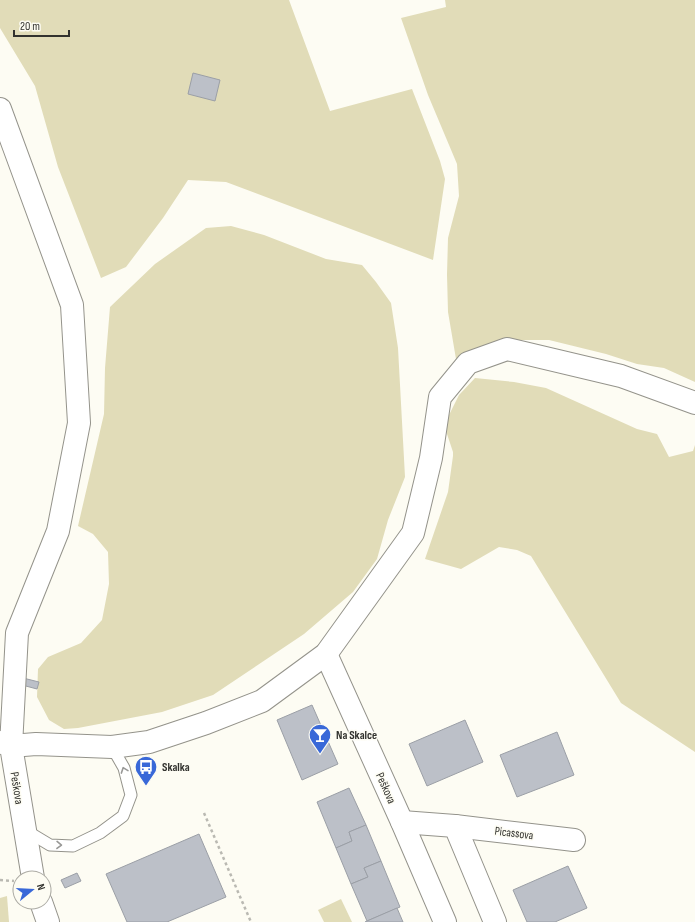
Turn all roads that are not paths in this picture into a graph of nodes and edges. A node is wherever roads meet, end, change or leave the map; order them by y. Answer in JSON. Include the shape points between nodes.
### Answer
{"nodes":[{"id":1,"x":0,"y":109,"type":"edge"},
{"id":2,"x":695,"y":403,"type":"edge"},
{"id":3,"x":326,"y":654,"type":"junction"},
{"id":4,"x":5,"y":744,"type":"edge"},
{"id":5,"x":112,"y":747,"type":"junction"},
{"id":6,"x":8,"y":776,"type":"edge"},
{"id":7,"x":402,"y":822,"type":"junction"},
{"id":8,"x":455,"y":826,"type":"junction"},
{"id":9,"x":24,"y":830,"type":"junction"},
{"id":10,"x":574,"y":840,"type":"dead end"},
{"id":11,"x":32,"y":870,"type":"edge"},
{"id":12,"x":44,"y":910,"type":"edge"},
{"id":13,"x":48,"y":922,"type":"edge"},
{"id":14,"x":445,"y":922,"type":"edge"},
{"id":15,"x":496,"y":922,"type":"edge"}],
"edges":[{"from":1,"to":4,"type":"street","name":"Peškova","via":[[72,305],[79,423],[58,532],[17,633]]},
{"from":2,"to":3,"type":"street","via":[[621,376],[507,349],[468,363],[440,397],[431,458],[413,533]]},
{"from":3,"to":5,"type":"street","via":[[262,701],[149,742]]},
{"from":3,"to":7,"type":"street","name":"Peškova"},
{"from":4,"to":5,"type":"street"},
{"from":4,"to":6,"type":"street","name":"Peškova"},
{"from":9,"to":5,"type":"lane","one_way":true,"via":[[50,845],[74,846],[100,833],[123,816],[131,795],[124,768]]},
{"from":6,"to":9,"type":"street","name":"Peškova"},
{"from":7,"to":8,"type":"street","name":"Picassova"},
{"from":7,"to":14,"type":"street","name":"Peškova"},
{"from":8,"to":10,"type":"street","name":"Picassova"},
{"from":8,"to":15,"type":"street"},
{"from":9,"to":11,"type":"street","name":"Peškova"},
{"from":12,"to":13,"type":"street"}]}
